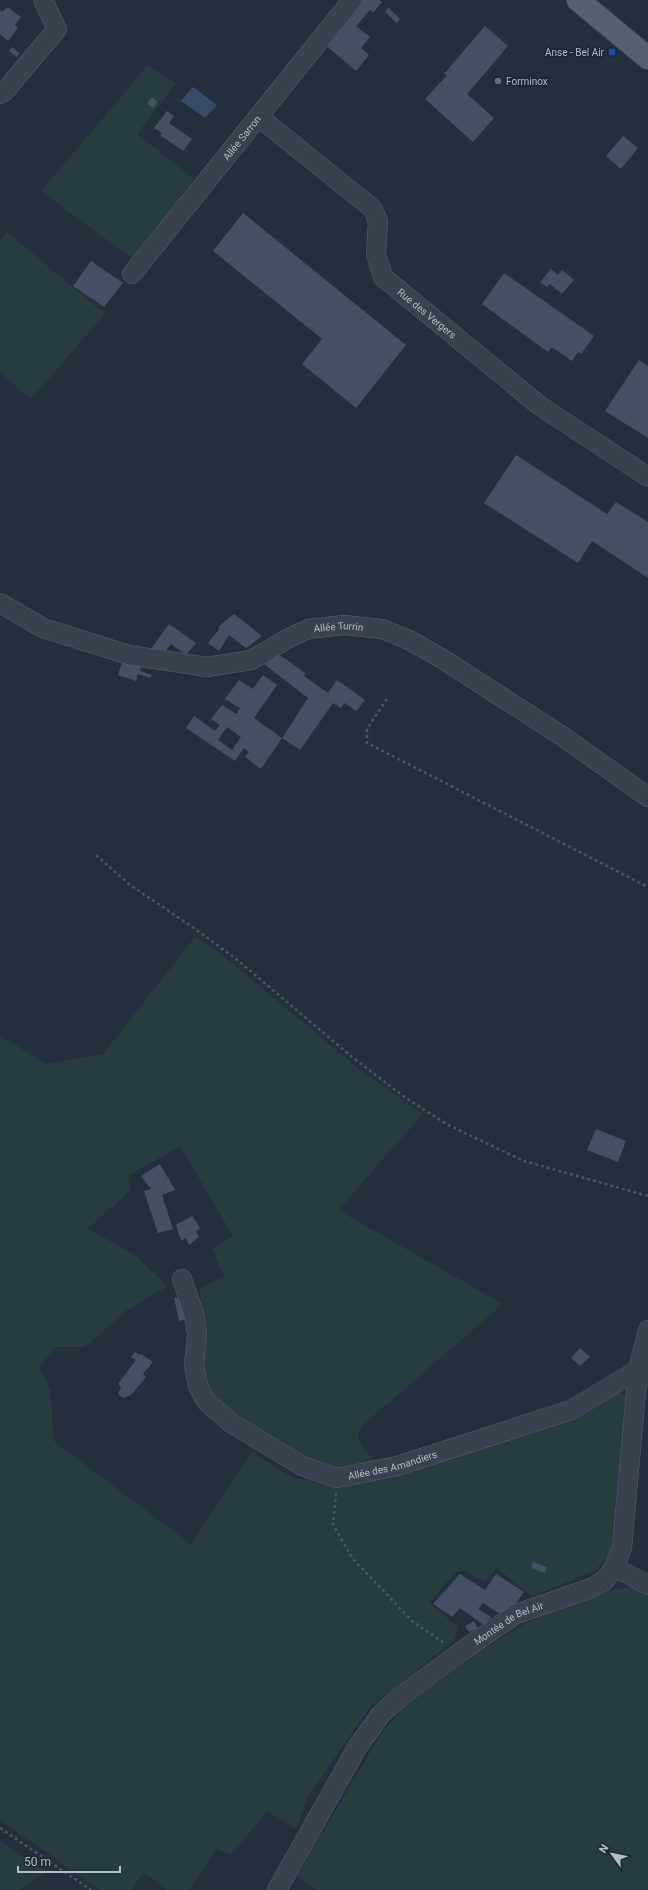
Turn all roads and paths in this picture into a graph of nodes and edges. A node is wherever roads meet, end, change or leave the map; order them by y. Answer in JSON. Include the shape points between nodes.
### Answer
{"nodes":[{"id":1,"x":42,"y":0,"type":"edge"},
{"id":2,"x":352,"y":0,"type":"edge"},
{"id":3,"x":578,"y":0,"type":"edge"},
{"id":4,"x":648,"y":58,"type":"edge"},
{"id":5,"x":0,"y":94,"type":"edge"},
{"id":6,"x":258,"y":116,"type":"junction"},
{"id":7,"x":132,"y":274,"type":"dead end"},
{"id":8,"x":648,"y":477,"type":"edge"},
{"id":9,"x":0,"y":603,"type":"edge"},
{"id":10,"x":387,"y":699,"type":"dead end"},
{"id":11,"x":648,"y":797,"type":"edge"},
{"id":12,"x":96,"y":855,"type":"dead end"},
{"id":13,"x":648,"y":887,"type":"edge"},
{"id":14,"x":648,"y":1196,"type":"edge"},
{"id":15,"x":182,"y":1279,"type":"dead end"},
{"id":16,"x":648,"y":1330,"type":"edge"},
{"id":17,"x":643,"y":1374,"type":"edge"},
{"id":18,"x":337,"y":1478,"type":"junction"},
{"id":19,"x":614,"y":1567,"type":"junction"},
{"id":20,"x":648,"y":1586,"type":"edge"},
{"id":21,"x":459,"y":1653,"type":"junction"},
{"id":22,"x":0,"y":1828,"type":"edge"},
{"id":23,"x":91,"y":1890,"type":"edge"},
{"id":24,"x":277,"y":1890,"type":"edge"}],
"edges":[{"from":1,"to":5,"type":"street","via":[[57,29]]},
{"from":2,"to":6,"type":"street","name":"Allée Sarron"},
{"from":3,"to":4,"type":"main road"},
{"from":6,"to":7,"type":"street","name":"Allée Sarron"},
{"from":6,"to":8,"type":"street","name":"Rue des Vergers","via":[[373,209],[378,221],[376,254],[382,277],[540,406]]},
{"from":9,"to":11,"type":"street","name":"Allée Turrin","via":[[43,628],[129,655],[207,667],[252,660],[308,629],[344,625],[382,629],[410,640],[441,658],[562,736]]},
{"from":10,"to":13,"type":"path","via":[[367,729],[367,743]]},
{"from":12,"to":14,"type":"path","via":[[130,885],[235,958],[376,1075],[448,1125],[524,1161]]},
{"from":15,"to":18,"type":"street","name":"Allée des Amandiers","via":[[194,1314],[197,1334],[194,1365],[198,1386],[206,1401],[231,1423],[302,1466]]},
{"from":16,"to":17,"type":"street","name":"Montée de Bel Air"},
{"from":17,"to":18,"type":"street","name":"Allée des Amandiers","via":[[571,1410],[397,1466]]},
{"from":17,"to":19,"type":"street","name":"Montée de Bel Air","via":[[622,1548]]},
{"from":18,"to":21,"type":"path","via":[[333,1526],[353,1559],[413,1622]]},
{"from":19,"to":20,"type":"street"},
{"from":19,"to":21,"type":"street","name":"Montée de Bel Air","via":[[605,1580],[591,1588],[516,1614]]},
{"from":21,"to":24,"type":"street","name":"Montée de Bel Air","via":[[401,1696],[382,1714],[358,1746]]},
{"from":22,"to":23,"type":"path"}]}
